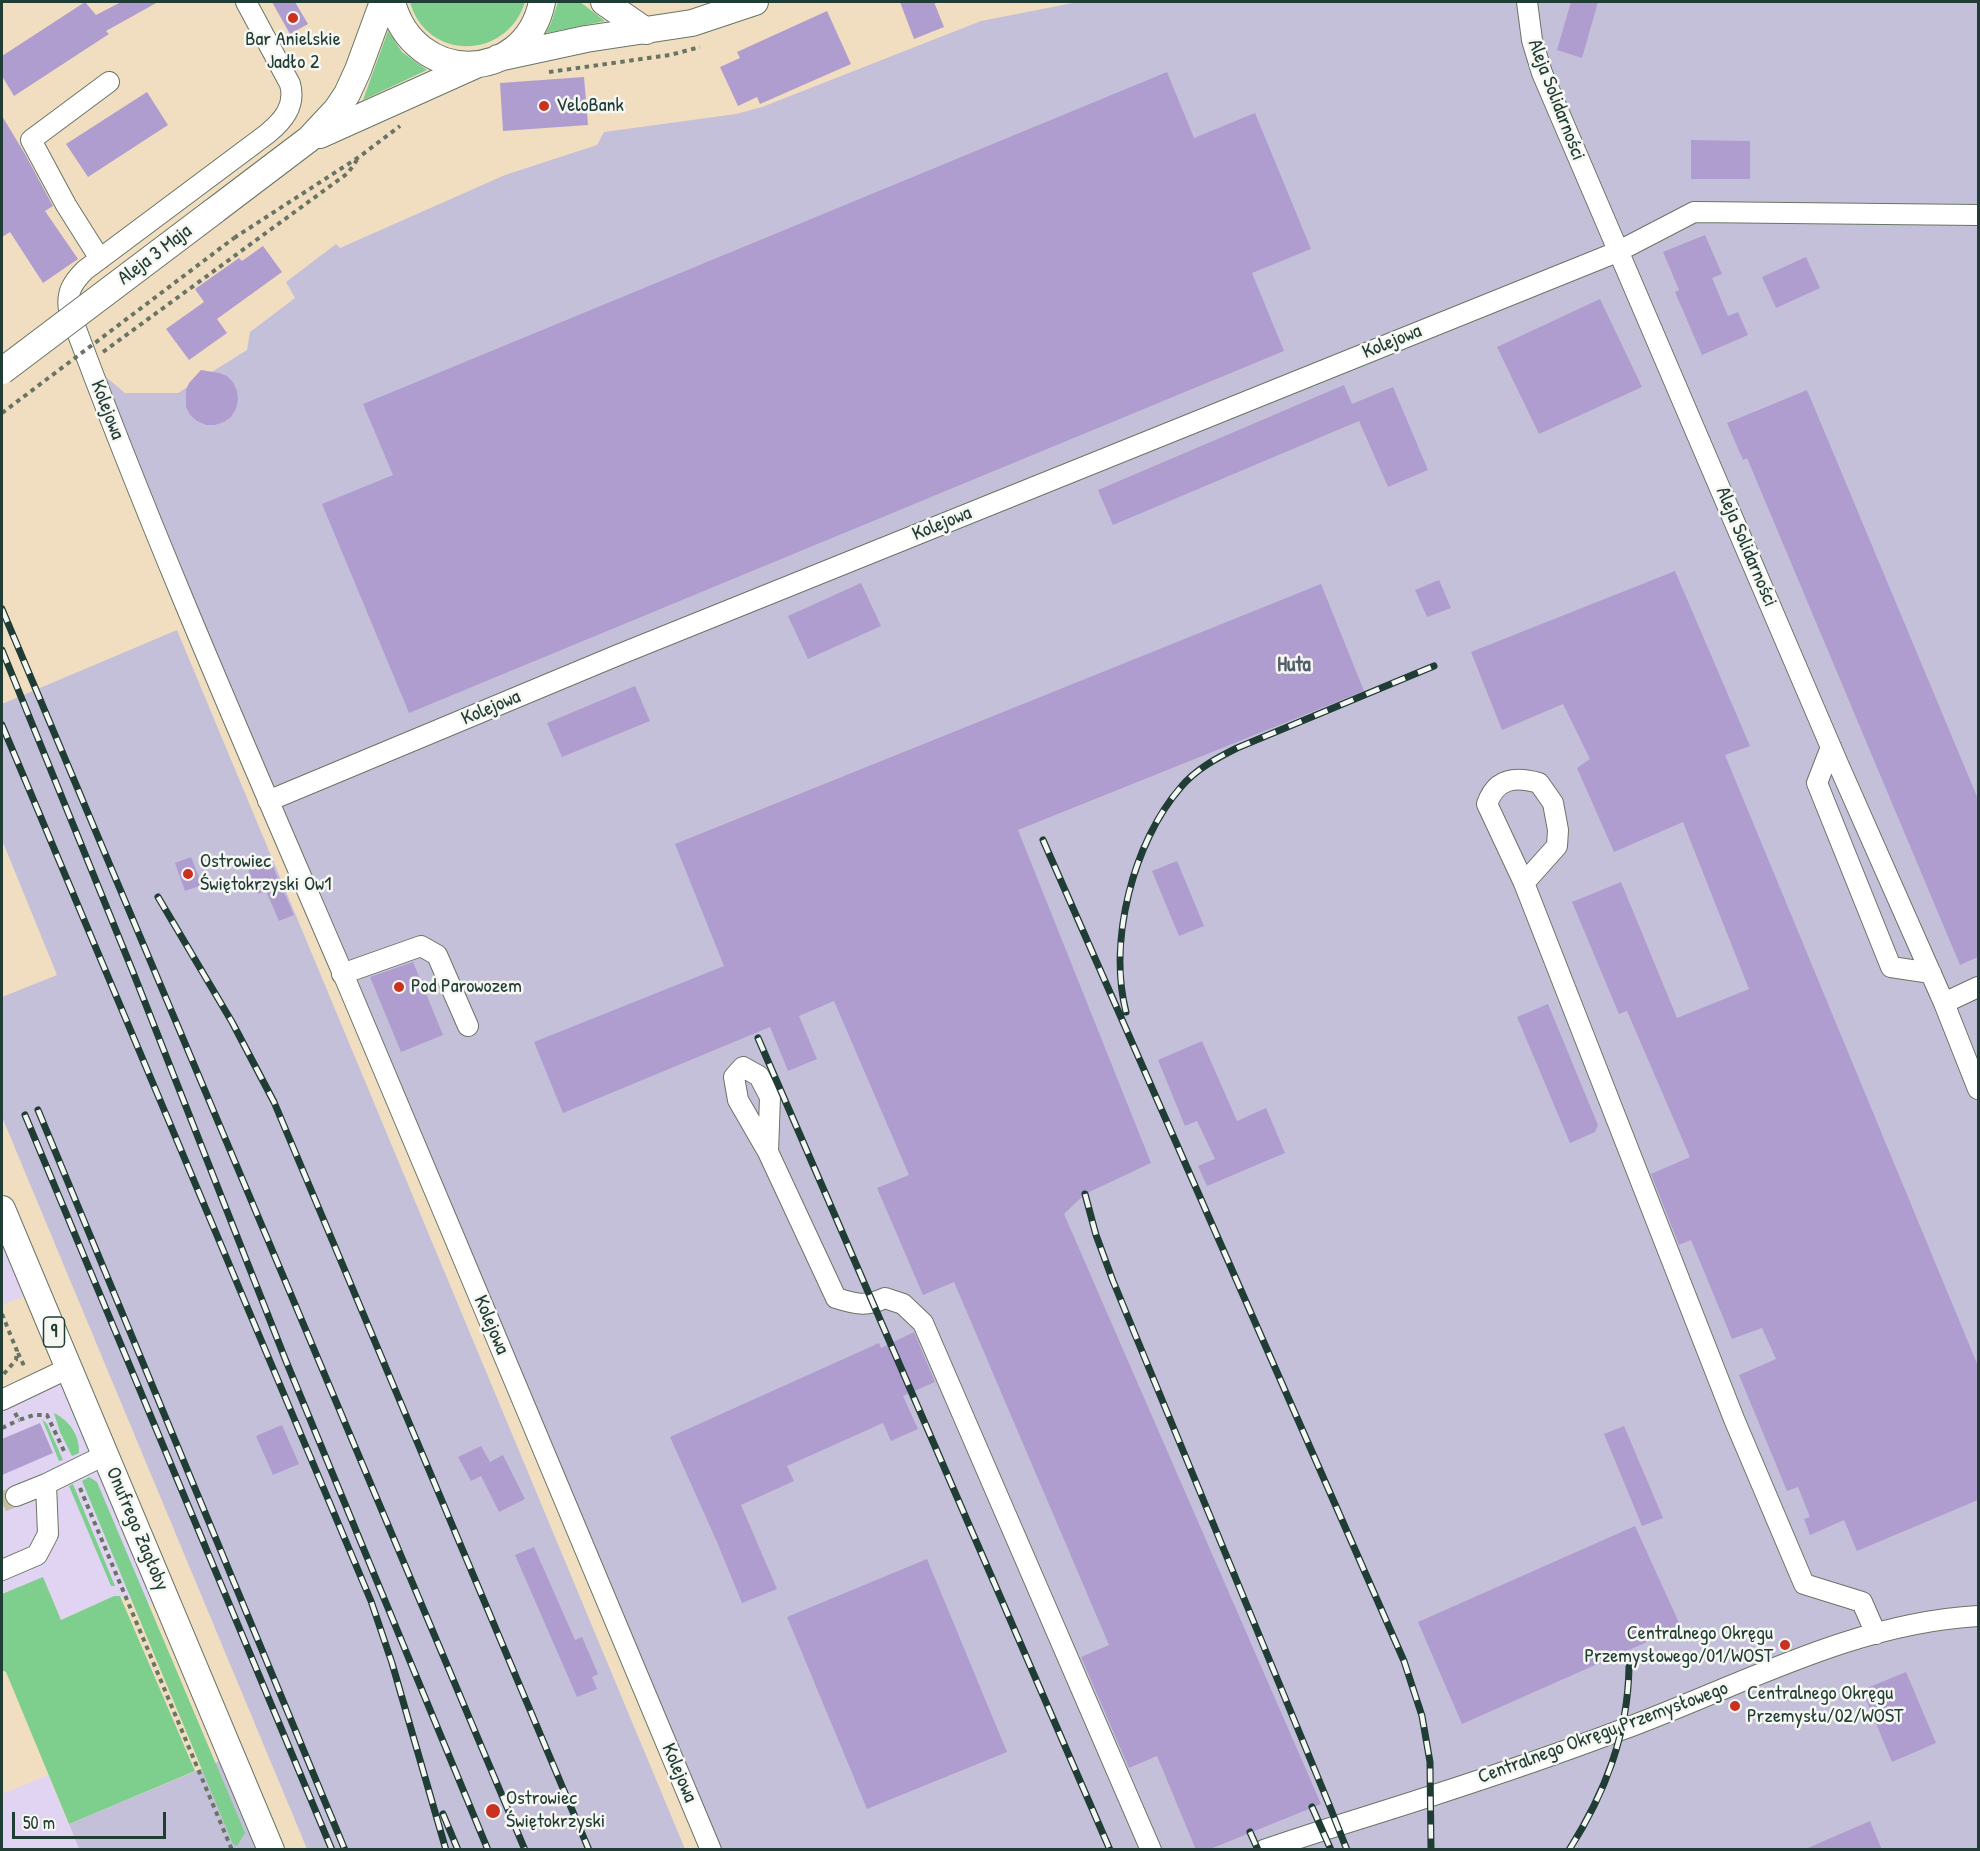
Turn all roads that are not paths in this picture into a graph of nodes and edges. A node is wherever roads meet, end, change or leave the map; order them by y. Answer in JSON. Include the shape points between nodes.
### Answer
{"nodes":[{"id":1,"x":246,"y":2,"type":"edge"},
{"id":2,"x":383,"y":2,"type":"edge"},
{"id":3,"x":392,"y":2,"type":"edge"},
{"id":4,"x":542,"y":2,"type":"edge"},
{"id":5,"x":604,"y":2,"type":"edge"},
{"id":6,"x":755,"y":2,"type":"edge"},
{"id":7,"x":1527,"y":2,"type":"edge"},
{"id":8,"x":646,"y":31,"type":"junction"},
{"id":9,"x":487,"y":62,"type":"junction"},
{"id":10,"x":109,"y":82,"type":"dead end"},
{"id":11,"x":309,"y":139,"type":"junction"},
{"id":12,"x":1978,"y":215,"type":"edge"},
{"id":13,"x":1617,"y":252,"type":"junction"},
{"id":14,"x":100,"y":259,"type":"junction"},
{"id":15,"x":2,"y":371,"type":"edge"},
{"id":16,"x":1832,"y":747,"type":"junction"},
{"id":17,"x":268,"y":801,"type":"junction"},
{"id":18,"x":1524,"y":883,"type":"junction"},
{"id":19,"x":1931,"y":973,"type":"junction"},
{"id":20,"x":342,"y":974,"type":"junction"},
{"id":21,"x":1978,"y":987,"type":"edge"},
{"id":22,"x":1944,"y":1003,"type":"junction"},
{"id":23,"x":468,"y":1026,"type":"dead end"},
{"id":24,"x":1978,"y":1089,"type":"edge"},
{"id":25,"x":768,"y":1152,"type":"dead end"},
{"id":26,"x":2,"y":1209,"type":"edge"},
{"id":27,"x":69,"y":1368,"type":"junction"},
{"id":28,"x":4,"y":1398,"type":"edge"},
{"id":29,"x":105,"y":1455,"type":"junction"},
{"id":30,"x":46,"y":1484,"type":"junction"},
{"id":31,"x":15,"y":1496,"type":"tunnel mouth"},
{"id":32,"x":2,"y":1570,"type":"edge"},
{"id":33,"x":1978,"y":1616,"type":"edge"},
{"id":34,"x":1876,"y":1634,"type":"junction"},
{"id":35,"x":264,"y":1847,"type":"edge"},
{"id":36,"x":711,"y":1850,"type":"edge"},
{"id":37,"x":1151,"y":1850,"type":"edge"},
{"id":38,"x":1264,"y":1850,"type":"edge"}],
"edges":[{"from":1,"to":14,"type":"street","name":"Kolejowa","via":[[290,84],[292,100],[283,119]]},
{"from":2,"to":11,"type":"main road","name":"Aleja 3 Maja","via":[[347,93],[327,122]]},
{"from":3,"to":9,"type":"main road","via":[[400,24],[413,42],[431,56],[453,63]]},
{"from":4,"to":9,"type":"main road","via":[[525,37]]},
{"from":5,"to":8,"type":"main road"},
{"from":6,"to":8,"type":"main road","via":[[692,23]]},
{"from":7,"to":13,"type":"street","name":"Aleja Solidarności","via":[[1542,73]]},
{"from":8,"to":9,"type":"main road","via":[[586,39]]},
{"from":9,"to":11,"type":"main road","name":"Aleja 3 Maja"},
{"from":10,"to":14,"type":"street","via":[[31,140]]},
{"from":11,"to":15,"type":"main road","name":"Aleja 3 Maja","bridge":true},
{"from":12,"to":13,"type":"street","name":"Kolejowa","via":[[1694,212]]},
{"from":13,"to":16,"type":"street","name":"Aleja Solidarności"},
{"from":13,"to":17,"type":"street","name":"Kolejowa","via":[[618,655]]},
{"from":14,"to":17,"type":"street","name":"Kolejowa","via":[[72,285],[69,310],[131,472]]},
{"from":16,"to":19,"type":"street","name":"Aleja Solidarności"},
{"from":16,"to":19,"type":"street","via":[[1818,783],[1891,967]]},
{"from":17,"to":20,"type":"street","name":"Kolejowa"},
{"from":18,"to":18,"type":"street","via":[[1487,804],[1497,787],[1517,778],[1539,783],[1553,803],[1558,830],[1557,846]]},
{"from":18,"to":34,"type":"street","via":[[1734,1419],[1804,1584],[1862,1602]]},
{"from":19,"to":22,"type":"street","name":"Aleja Solidarności"},
{"from":20,"to":23,"type":"street","via":[[421,946],[437,955]]},
{"from":20,"to":36,"type":"street","name":"Kolejowa"},
{"from":21,"to":22,"type":"street"},
{"from":22,"to":24,"type":"street","name":"Aleja Solidarności"},
{"from":25,"to":37,"type":"street","via":[[836,1298],[855,1304],[885,1298],[903,1304],[923,1323]]},
{"from":26,"to":27,"type":"main road","name":"Onufrego Zagłoby","number":"9"},
{"from":27,"to":28,"type":"street"},
{"from":27,"to":29,"type":"main road","name":"Onufrego Zagłoby","number":"9"},
{"from":29,"to":30,"type":"street"},
{"from":29,"to":35,"type":"main road","name":"Onufrego Zagłoby","number":"9"},
{"from":30,"to":31,"type":"street"},
{"from":30,"to":32,"type":"street","via":[[48,1534],[38,1555]]},
{"from":33,"to":34,"type":"street","name":"Centralnego Okręgu Przemysłowego"},
{"from":34,"to":38,"type":"street","name":"Centralnego Okręgu Przemysłowego","via":[[1841,1642],[1622,1730]]}]}
